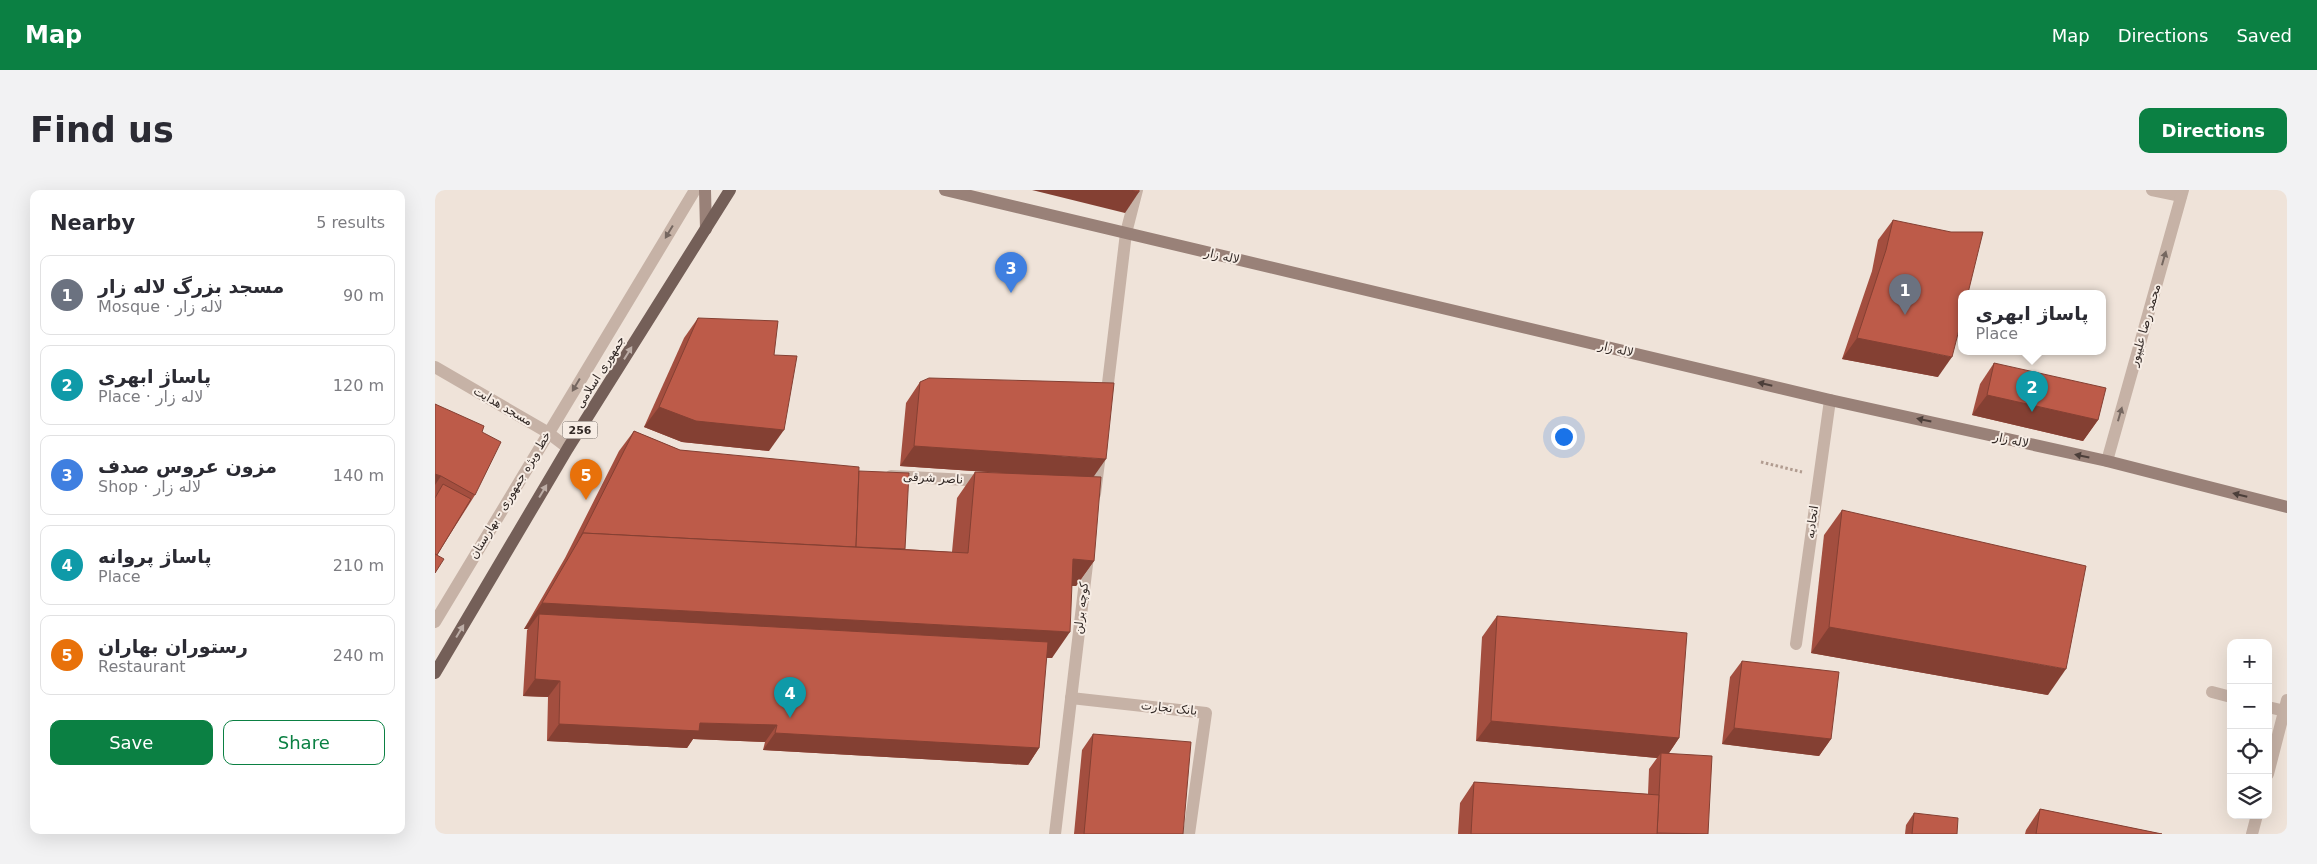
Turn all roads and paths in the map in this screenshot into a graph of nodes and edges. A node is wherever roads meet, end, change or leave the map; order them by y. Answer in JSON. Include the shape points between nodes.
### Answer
{"nodes":[{"id":1,"x":695,"y":190,"type":"edge"},
{"id":2,"x":705,"y":190,"type":"edge"},
{"id":3,"x":730,"y":190,"type":"edge"},
{"id":4,"x":945,"y":190,"type":"edge"},
{"id":5,"x":1137,"y":190,"type":"edge"},
{"id":6,"x":2152,"y":190,"type":"edge"},
{"id":7,"x":2182,"y":193,"type":"edge"},
{"id":8,"x":706,"y":229,"type":"junction"},
{"id":9,"x":1126,"y":233,"type":"junction"},
{"id":10,"x":435,"y":367,"type":"edge"},
{"id":11,"x":1830,"y":400,"type":"junction"},
{"id":12,"x":1105,"y":408,"type":"edge"},
{"id":13,"x":547,"y":432,"type":"junction"},
{"id":14,"x":1102,"y":438,"type":"edge"},
{"id":15,"x":568,"y":448,"type":"junction"},
{"id":16,"x":2107,"y":461,"type":"junction"},
{"id":17,"x":1761,"y":462,"type":"dead end"},
{"id":18,"x":881,"y":476,"type":"edge"},
{"id":19,"x":1818,"y":476,"type":"junction"},
{"id":20,"x":998,"y":481,"type":"edge"},
{"id":21,"x":1094,"y":505,"type":"edge"},
{"id":22,"x":2287,"y":508,"type":"edge"},
{"id":23,"x":1089,"y":544,"type":"edge"},
{"id":24,"x":435,"y":622,"type":"edge"},
{"id":25,"x":1796,"y":644,"type":"dead end"},
{"id":26,"x":435,"y":673,"type":"edge"},
{"id":27,"x":2212,"y":692,"type":"dead end"},
{"id":28,"x":2227,"y":696,"type":"edge"},
{"id":29,"x":1071,"y":698,"type":"junction"},
{"id":30,"x":2286,"y":706,"type":"edge"},
{"id":31,"x":2272,"y":707,"type":"edge"},
{"id":32,"x":2272,"y":759,"type":"edge"},
{"id":33,"x":2256,"y":819,"type":"edge"},
{"id":34,"x":1055,"y":834,"type":"edge"},
{"id":35,"x":1189,"y":834,"type":"edge"},
{"id":36,"x":2252,"y":834,"type":"edge"}],
"edges":[{"from":1,"to":13,"type":"street","name":"خط ویژه جمهوری - بهارستان","one_way":true},
{"from":2,"to":8,"type":"main road"},
{"from":3,"to":8,"type":"main road","name":"جمهوری اسلامی","number":"256"},
{"from":4,"to":9,"type":"main road","name":"لاله زار"},
{"from":5,"to":9,"type":"street"},
{"from":6,"to":7,"type":"street"},
{"from":16,"to":7,"type":"street","name":"محمد رضا علیپور","one_way":true},
{"from":15,"to":8,"type":"main road","name":"جمهوری اسلامی","number":"256","one_way":true},
{"from":11,"to":9,"type":"main road","name":"لاله زار","one_way":true},
{"from":9,"to":12,"type":"street"},
{"from":10,"to":13,"type":"street","name":"مسجد هدایت"},
{"from":16,"to":11,"type":"main road","name":"لاله زار","one_way":true},
{"from":11,"to":19,"type":"street","name":"اتحادیه"},
{"from":13,"to":15,"type":"street","name":"مسجد هدایت"},
{"from":13,"to":24,"type":"street","name":"خط ویژه جمهوری - بهارستان"},
{"from":14,"to":21,"type":"street","via":[[1091,486]]},
{"from":26,"to":15,"type":"main road","name":"جمهوری اسلامی","number":"256","one_way":true},
{"from":22,"to":16,"type":"main road","name":"لاله زار","one_way":true},
{"from":17,"to":19,"type":"path"},
{"from":18,"to":20,"type":"street","name":"ناصر شرقی"},
{"from":19,"to":25,"type":"street","name":"اتحادیه"},
{"from":23,"to":29,"type":"street","name":"کوچه برلن"},
{"from":27,"to":28,"type":"street"},
{"from":29,"to":34,"type":"street","name":"کوچه برلن"},
{"from":29,"to":35,"type":"street","name":"بانک تجارت","via":[[1206,712]]},
{"from":30,"to":31,"type":"street"},
{"from":30,"to":32,"type":"street"},
{"from":33,"to":36,"type":"street"}]}
